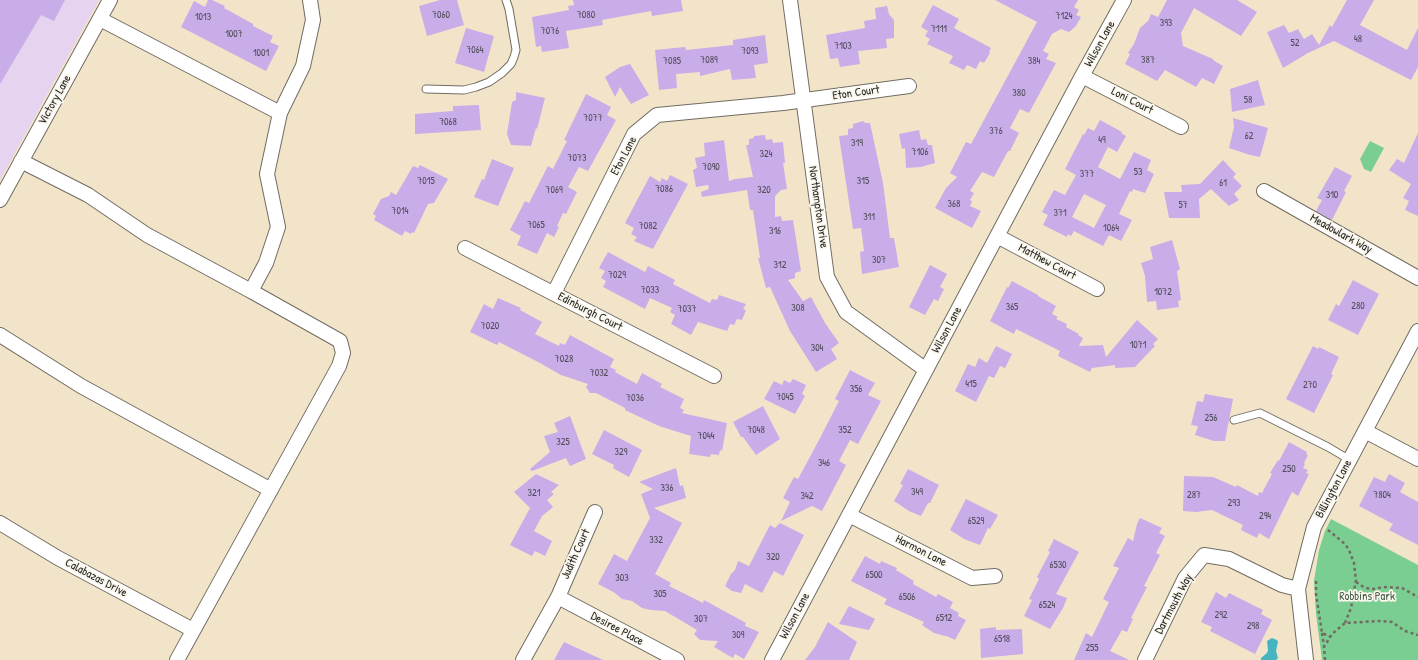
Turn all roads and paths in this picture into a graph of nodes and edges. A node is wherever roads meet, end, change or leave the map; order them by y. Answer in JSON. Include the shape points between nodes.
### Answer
{"nodes":[{"id":1,"x":110,"y":0,"type":"edge"},
{"id":2,"x":310,"y":0,"type":"edge"},
{"id":3,"x":506,"y":0,"type":"edge"},
{"id":4,"x":790,"y":0,"type":"edge"},
{"id":5,"x":1124,"y":0,"type":"edge"},
{"id":6,"x":100,"y":19,"type":"junction"},
{"id":7,"x":1082,"y":76,"type":"junction"},
{"id":8,"x":909,"y":86,"type":"dead end"},
{"id":9,"x":426,"y":89,"type":"dead end"},
{"id":10,"x":804,"y":100,"type":"junction"},
{"id":11,"x":280,"y":113,"type":"junction"},
{"id":12,"x":1181,"y":127,"type":"dead end"},
{"id":13,"x":21,"y":161,"type":"junction"},
{"id":14,"x":1264,"y":191,"type":"dead end"},
{"id":15,"x":0,"y":200,"type":"edge"},
{"id":16,"x":997,"y":236,"type":"junction"},
{"id":17,"x":465,"y":248,"type":"dead end"},
{"id":18,"x":1418,"y":278,"type":"edge"},
{"id":19,"x":1098,"y":289,"type":"dead end"},
{"id":20,"x":251,"y":291,"type":"junction"},
{"id":21,"x":554,"y":293,"type":"junction"},
{"id":22,"x":1418,"y":331,"type":"edge"},
{"id":23,"x":0,"y":335,"type":"edge"},
{"id":24,"x":926,"y":370,"type":"junction"},
{"id":25,"x":714,"y":376,"type":"dead end"},
{"id":26,"x":1234,"y":420,"type":"dead end"},
{"id":27,"x":1365,"y":432,"type":"junction"},
{"id":28,"x":1418,"y":459,"type":"edge"},
{"id":29,"x":1350,"y":460,"type":"junction"},
{"id":30,"x":272,"y":490,"type":"junction"},
{"id":31,"x":595,"y":512,"type":"dead end"},
{"id":32,"x":849,"y":515,"type":"junction"},
{"id":33,"x":0,"y":523,"type":"edge"},
{"id":34,"x":1325,"y":534,"type":"dead end"},
{"id":35,"x":1316,"y":575,"type":"dead end"},
{"id":36,"x":995,"y":576,"type":"dead end"},
{"id":37,"x":1356,"y":582,"type":"junction"},
{"id":38,"x":1298,"y":589,"type":"junction"},
{"id":39,"x":558,"y":597,"type":"junction"},
{"id":40,"x":1418,"y":597,"type":"edge"},
{"id":41,"x":1345,"y":623,"type":"junction"},
{"id":42,"x":193,"y":630,"type":"junction"},
{"id":43,"x":1322,"y":633,"type":"junction"},
{"id":44,"x":1418,"y":635,"type":"edge"},
{"id":45,"x":1330,"y":637,"type":"junction"},
{"id":46,"x":1324,"y":647,"type":"junction"},
{"id":47,"x":177,"y":660,"type":"edge"},
{"id":48,"x":524,"y":660,"type":"edge"},
{"id":49,"x":677,"y":660,"type":"edge"},
{"id":50,"x":772,"y":660,"type":"edge"},
{"id":51,"x":1145,"y":660,"type":"edge"},
{"id":52,"x":1306,"y":660,"type":"edge"},
{"id":53,"x":1325,"y":660,"type":"edge"}],
"edges":[{"from":1,"to":6,"type":"street","name":"Victory Lane"},
{"from":2,"to":11,"type":"street","via":[[313,20],[303,66]]},
{"from":3,"to":9,"type":"lane","via":[[516,50],[510,64],[502,73],[489,82],[464,90]]},
{"from":4,"to":10,"type":"street","name":"Northampton Drive"},
{"from":5,"to":7,"type":"street","name":"Wilson Lane"},
{"from":6,"to":11,"type":"street"},
{"from":6,"to":13,"type":"street","name":"Victory Lane"},
{"from":7,"to":12,"type":"street","name":"Loni Court"},
{"from":7,"to":16,"type":"street","name":"Wilson Lane"},
{"from":8,"to":10,"type":"street","name":"Eton Court"},
{"from":10,"to":21,"type":"street","name":"Eton Lane","via":[[657,115],[634,134]]},
{"from":10,"to":24,"type":"street","name":"Northampton Drive","via":[[828,277],[846,312]]},
{"from":11,"to":20,"type":"street","via":[[267,174],[278,227],[266,263]]},
{"from":13,"to":15,"type":"street","name":"Victory Lane"},
{"from":13,"to":20,"type":"street","via":[[88,195],[147,235]]},
{"from":14,"to":18,"type":"street","name":"Meadowlark Way"},
{"from":16,"to":19,"type":"street","name":"Matthew Court"},
{"from":16,"to":24,"type":"street","name":"Wilson Lane"},
{"from":17,"to":21,"type":"street","name":"Edinburgh Court"},
{"from":20,"to":30,"type":"street","via":[[340,342],[343,353],[340,366]]},
{"from":21,"to":25,"type":"street","name":"Edinburgh Court"},
{"from":22,"to":27,"type":"street","name":"Billington Lane"},
{"from":23,"to":30,"type":"street","via":[[81,386]]},
{"from":24,"to":32,"type":"street","name":"Wilson Lane"},
{"from":26,"to":29,"type":"lane","via":[[1260,413]]},
{"from":27,"to":28,"type":"street"},
{"from":27,"to":29,"type":"street","name":"Billington Lane"},
{"from":29,"to":38,"type":"street","name":"Billington Lane","via":[[1314,527]]},
{"from":30,"to":42,"type":"street"},
{"from":31,"to":39,"type":"street","name":"Judith Court"},
{"from":32,"to":36,"type":"street","name":"Harmon Lane","via":[[972,578]]},
{"from":32,"to":50,"type":"street","name":"Wilson Lane"},
{"from":33,"to":42,"type":"street","name":"Calabazas Drive","via":[[58,558]]},
{"from":34,"to":37,"type":"path","via":[[1328,530],[1349,550],[1354,563]]},
{"from":35,"to":43,"type":"path"},
{"from":37,"to":40,"type":"path","via":[[1370,589],[1402,588]]},
{"from":37,"to":41,"type":"path"},
{"from":38,"to":51,"type":"street","name":"Dartmouth Way","via":[[1282,585],[1229,559],[1204,555],[1185,578]]},
{"from":38,"to":52,"type":"street","name":"Billington Lane"},
{"from":39,"to":48,"type":"street","name":"Judith Court"},
{"from":39,"to":49,"type":"street","name":"Desiree Place"},
{"from":41,"to":44,"type":"path","via":[[1392,622],[1404,631]]},
{"from":41,"to":45,"type":"path"},
{"from":42,"to":47,"type":"street"},
{"from":43,"to":45,"type":"path"},
{"from":43,"to":46,"type":"path"},
{"from":45,"to":46,"type":"path"},
{"from":46,"to":53,"type":"path"}]}
